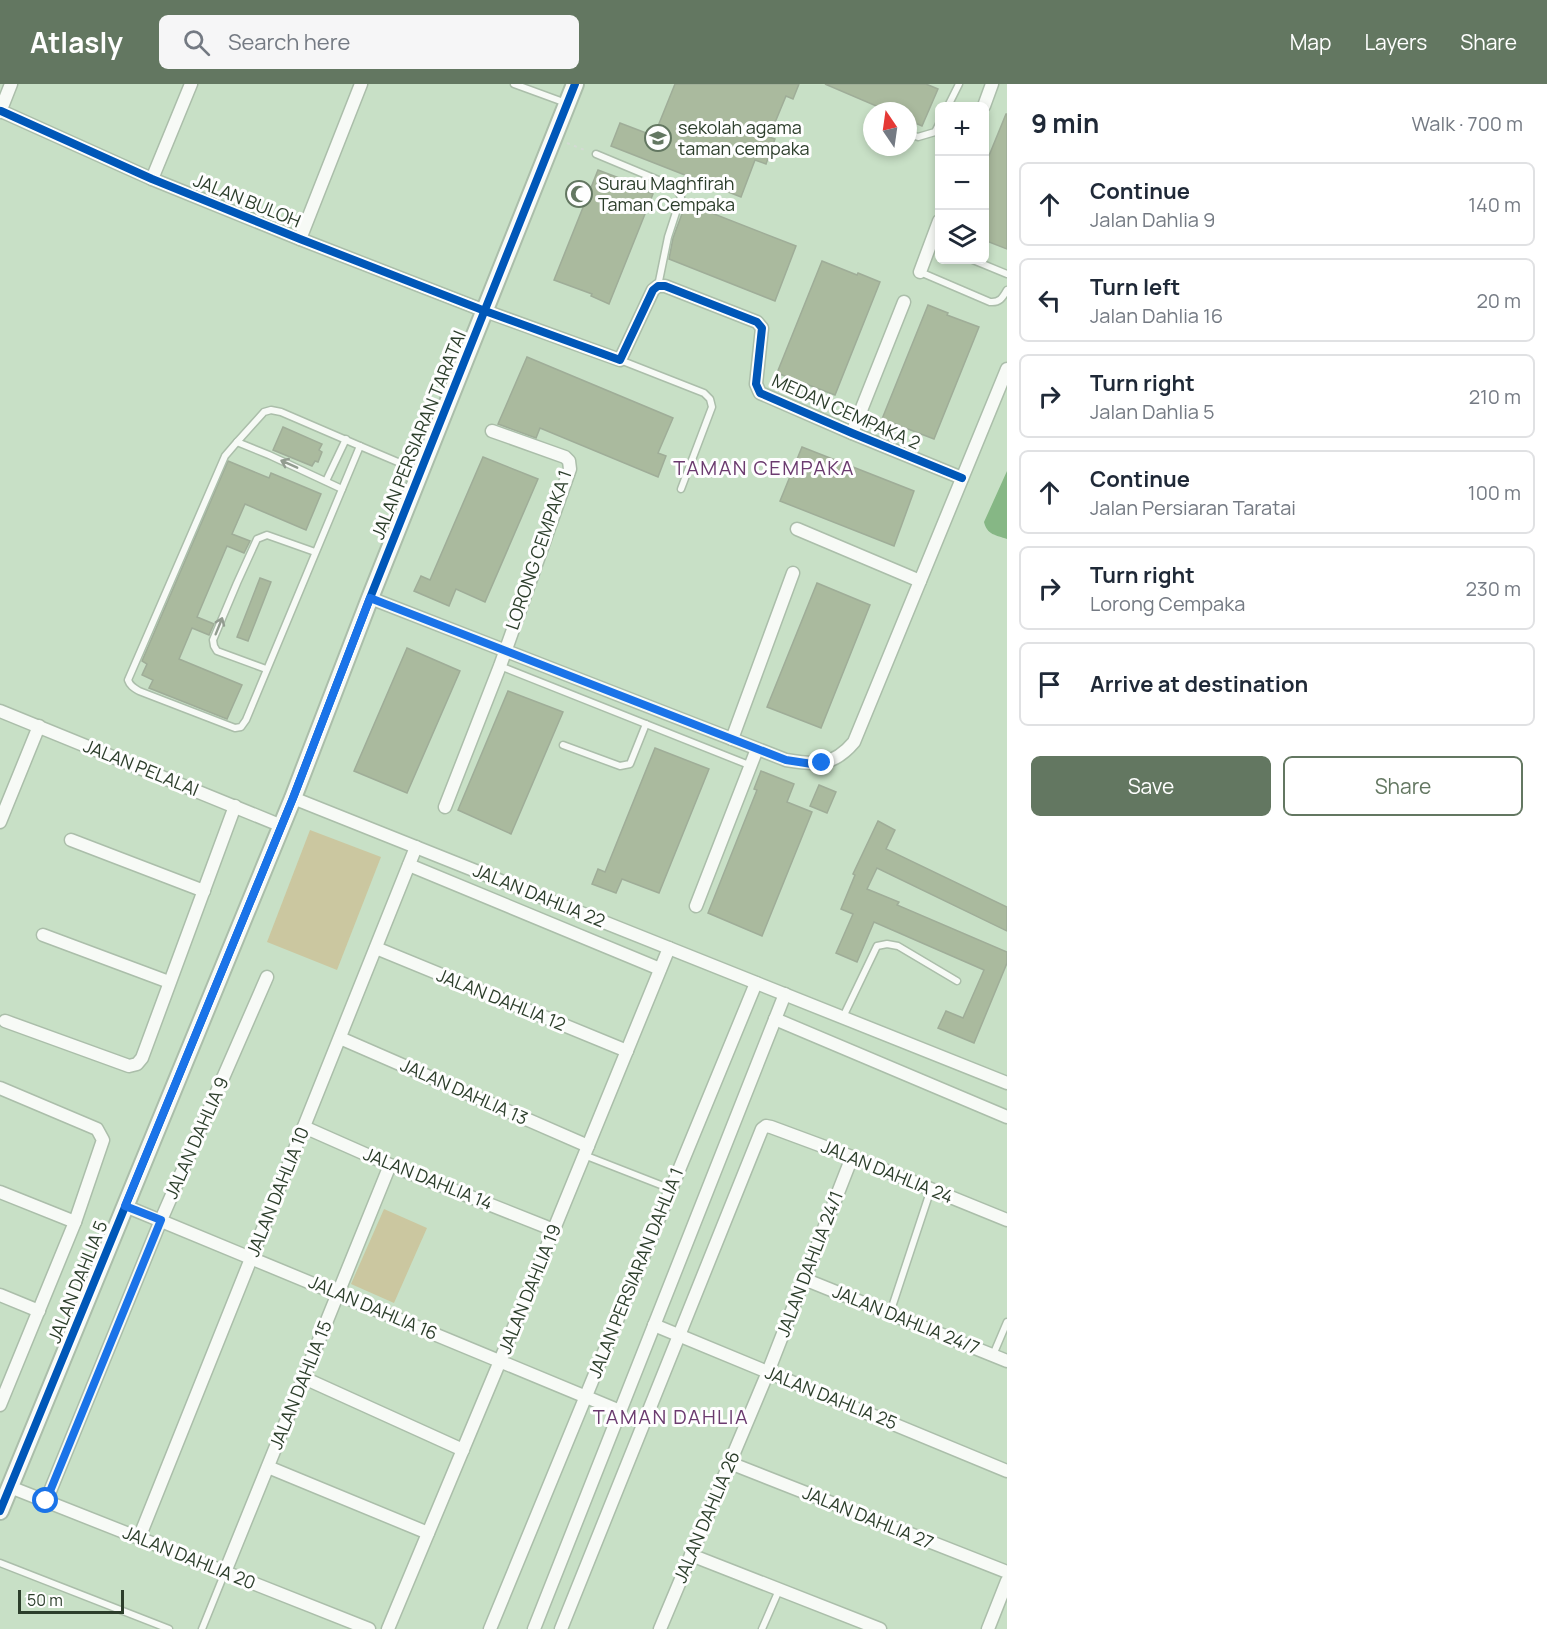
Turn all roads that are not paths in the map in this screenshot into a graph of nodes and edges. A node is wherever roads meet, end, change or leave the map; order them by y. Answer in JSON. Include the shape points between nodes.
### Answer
{"nodes":[{"id":1,"x":11,"y":84,"type":"edge"},
{"id":2,"x":191,"y":84,"type":"edge"},
{"id":3,"x":361,"y":84,"type":"edge"},
{"id":4,"x":514,"y":84,"type":"edge"},
{"id":5,"x":575,"y":84,"type":"edge"},
{"id":6,"x":959,"y":84,"type":"edge"},
{"id":7,"x":992,"y":84,"type":"edge"},
{"id":8,"x":951,"y":102,"type":"edge"},
{"id":9,"x":985,"y":102,"type":"edge"},
{"id":10,"x":566,"y":103,"type":"junction"},
{"id":11,"x":0,"y":112,"type":"edge"},
{"id":12,"x":935,"y":132,"type":"edge"},
{"id":13,"x":917,"y":137,"type":"edge"},
{"id":14,"x":596,"y":154,"type":"road end"},
{"id":15,"x":152,"y":178,"type":"junction"},
{"id":16,"x":300,"y":239,"type":"junction"},
{"id":17,"x":935,"y":246,"type":"edge"},
{"id":18,"x":983,"y":264,"type":"edge"},
{"id":19,"x":920,"y":272,"type":"joint"},
{"id":20,"x":1007,"y":274,"type":"edge"},
{"id":21,"x":658,"y":286,"type":"junction"},
{"id":22,"x":1007,"y":290,"type":"edge"},
{"id":23,"x":904,"y":302,"type":"dead end"},
{"id":24,"x":485,"y":311,"type":"junction"},
{"id":25,"x":620,"y":360,"type":"junction"},
{"id":26,"x":1007,"y":369,"type":"edge"},
{"id":27,"x":492,"y":431,"type":"dead end"},
{"id":28,"x":852,"y":434,"type":"junction"},
{"id":29,"x":346,"y":439,"type":"junction"},
{"id":30,"x":237,"y":442,"type":"junction"},
{"id":31,"x":360,"y":446,"type":"junction"},
{"id":32,"x":420,"y":471,"type":"junction"},
{"id":33,"x":962,"y":478,"type":"junction"},
{"id":34,"x":326,"y":481,"type":"junction"},
{"id":35,"x":342,"y":489,"type":"junction"},
{"id":36,"x":681,"y":489,"type":"dead end"},
{"id":37,"x":797,"y":529,"type":"dead end"},
{"id":38,"x":315,"y":552,"type":"junction"},
{"id":39,"x":793,"y":573,"type":"dead end"},
{"id":40,"x":920,"y":581,"type":"junction"},
{"id":41,"x":370,"y":598,"type":"junction"},
{"id":42,"x":504,"y":650,"type":"junction"},
{"id":43,"x":500,"y":666,"type":"junction"},
{"id":44,"x":266,"y":669,"type":"junction"},
{"id":45,"x":0,"y":711,"type":"edge"},
{"id":46,"x":646,"y":724,"type":"junction"},
{"id":47,"x":39,"y":726,"type":"junction"},
{"id":48,"x":732,"y":739,"type":"junction"},
{"id":49,"x":564,"y":745,"type":"dead end"},
{"id":50,"x":757,"y":749,"type":"junction"},
{"id":51,"x":749,"y":765,"type":"junction"},
{"id":52,"x":293,"y":798,"type":"junction"},
{"id":53,"x":235,"y":807,"type":"junction"},
{"id":54,"x":445,"y":807,"type":"dead end"},
{"id":55,"x":0,"y":822,"type":"edge"},
{"id":56,"x":282,"y":826,"type":"junction"},
{"id":57,"x":70,"y":840,"type":"dead end"},
{"id":58,"x":416,"y":847,"type":"junction"},
{"id":59,"x":409,"y":865,"type":"junction"},
{"id":60,"x":204,"y":891,"type":"junction"},
{"id":61,"x":696,"y":906,"type":"dead end"},
{"id":62,"x":43,"y":935,"type":"dead end"},
{"id":63,"x":376,"y":948,"type":"junction"},
{"id":64,"x":669,"y":948,"type":"junction"},
{"id":65,"x":660,"y":969,"type":"junction"},
{"id":66,"x":267,"y":977,"type":"dead end"},
{"id":67,"x":957,"y":981,"type":"dead end"},
{"id":68,"x":169,"y":982,"type":"junction"},
{"id":69,"x":756,"y":983,"type":"junction"},
{"id":70,"x":785,"y":994,"type":"junction"},
{"id":71,"x":843,"y":1017,"type":"junction"},
{"id":72,"x":775,"y":1019,"type":"junction"},
{"id":73,"x":5,"y":1021,"type":"dead end"},
{"id":74,"x":340,"y":1038,"type":"junction"},
{"id":75,"x":627,"y":1051,"type":"junction"},
{"id":76,"x":1007,"y":1083,"type":"edge"},
{"id":77,"x":0,"y":1088,"type":"edge"},
{"id":78,"x":1007,"y":1117,"type":"edge"},
{"id":79,"x":304,"y":1127,"type":"junction"},
{"id":80,"x":586,"y":1151,"type":"junction"},
{"id":81,"x":852,"y":1157,"type":"junction"},
{"id":82,"x":390,"y":1165,"type":"junction"},
{"id":83,"x":671,"y":1189,"type":"junction"},
{"id":84,"x":931,"y":1189,"type":"junction"},
{"id":85,"x":0,"y":1192,"type":"edge"},
{"id":86,"x":125,"y":1206,"type":"junction"},
{"id":87,"x":161,"y":1220,"type":"junction"},
{"id":88,"x":1007,"y":1220,"type":"edge"},
{"id":89,"x":75,"y":1222,"type":"junction"},
{"id":90,"x":554,"y":1230,"type":"junction"},
{"id":91,"x":251,"y":1258,"type":"junction"},
{"id":92,"x":804,"y":1278,"type":"junction"},
{"id":93,"x":338,"y":1294,"type":"junction"},
{"id":94,"x":0,"y":1295,"type":"edge"},
{"id":95,"x":39,"y":1311,"type":"junction"},
{"id":96,"x":890,"y":1313,"type":"junction"},
{"id":97,"x":1007,"y":1322,"type":"edge"},
{"id":98,"x":654,"y":1325,"type":"junction"},
{"id":99,"x":679,"y":1335,"type":"junction"},
{"id":100,"x":993,"y":1356,"type":"junction"},
{"id":101,"x":500,"y":1361,"type":"junction"},
{"id":102,"x":1007,"y":1361,"type":"edge"},
{"id":103,"x":768,"y":1372,"type":"junction"},
{"id":104,"x":304,"y":1378,"type":"junction"},
{"id":105,"x":585,"y":1396,"type":"junction"},
{"id":106,"x":0,"y":1405,"type":"edge"},
{"id":107,"x":620,"y":1411,"type":"junction"},
{"id":108,"x":463,"y":1450,"type":"junction"},
{"id":109,"x":730,"y":1463,"type":"junction"},
{"id":110,"x":268,"y":1467,"type":"junction"},
{"id":111,"x":1007,"y":1471,"type":"edge"},
{"id":112,"x":10,"y":1486,"type":"junction"},
{"id":113,"x":46,"y":1501,"type":"junction"},
{"id":114,"x":0,"y":1511,"type":"edge"},
{"id":115,"x":428,"y":1533,"type":"junction"},
{"id":116,"x":139,"y":1538,"type":"junction"},
{"id":117,"x":692,"y":1555,"type":"junction"},
{"id":118,"x":0,"y":1563,"type":"edge"},
{"id":119,"x":225,"y":1572,"type":"junction"},
{"id":120,"x":1007,"y":1572,"type":"edge"},
{"id":121,"x":1007,"y":1581,"type":"edge"},
{"id":122,"x":779,"y":1590,"type":"junction"},
{"id":123,"x":864,"y":1626,"type":"edge"},
{"id":124,"x":169,"y":1629,"type":"edge"},
{"id":125,"x":202,"y":1629,"type":"edge"},
{"id":126,"x":369,"y":1629,"type":"edge"},
{"id":127,"x":388,"y":1629,"type":"edge"},
{"id":128,"x":490,"y":1629,"type":"edge"},
{"id":129,"x":534,"y":1629,"type":"edge"},
{"id":130,"x":561,"y":1629,"type":"edge"},
{"id":131,"x":660,"y":1629,"type":"edge"},
{"id":132,"x":762,"y":1629,"type":"edge"},
{"id":133,"x":880,"y":1629,"type":"edge"},
{"id":134,"x":988,"y":1629,"type":"edge"}],
"edges":[{"from":1,"to":11,"type":"street"},
{"from":2,"to":15,"type":"street"},
{"from":3,"to":16,"type":"street","name":"JALAN BULOH"},
{"from":4,"to":10,"type":"lane"},
{"from":5,"to":10,"type":"street","name":"JALAN PERSIARAN TARATAI"},
{"from":6,"to":8,"type":"lane"},
{"from":7,"to":9,"type":"street"},
{"from":10,"to":24,"type":"street","name":"JALAN PERSIARAN TARATAI"},
{"from":11,"to":15,"type":"street","name":"JALAN BULOH"},
{"from":12,"to":13,"type":"lane"},
{"from":14,"to":21,"type":"lane","via":[[675,187],[681,197]]},
{"from":15,"to":16,"type":"street","name":"JALAN BULOH"},
{"from":16,"to":24,"type":"street","name":"JALAN BULOH"},
{"from":17,"to":19,"type":"street"},
{"from":18,"to":20,"type":"lane"},
{"from":19,"to":22,"type":"lane","via":[[990,302],[1000,300]]},
{"from":21,"to":25,"type":"street","via":[[649,296]]},
{"from":21,"to":28,"type":"street","name":"MEDAN CEMPAKA 2","via":[[757,322],[762,328],[756,384],[760,393]]},
{"from":23,"to":28,"type":"street"},
{"from":24,"to":25,"type":"street"},
{"from":24,"to":32,"type":"street","name":"JALAN PERSIARAN TARATAI"},
{"from":25,"to":36,"type":"lane","via":[[704,393],[710,399],[712,407]]},
{"from":26,"to":33,"type":"street"},
{"from":27,"to":42,"type":"street","name":"LORONG CEMPAKA 1","via":[[565,457],[570,469]]},
{"from":28,"to":33,"type":"street","name":"MEDAN CEMPAKA 2"},
{"from":29,"to":30,"type":"lane","via":[[271,410],[264,412]]},
{"from":29,"to":31,"type":"lane"},
{"from":29,"to":34,"type":"lane"},
{"from":34,"to":30,"type":"lane","one_way":true},
{"from":30,"to":44,"type":"lane","via":[[225,456],[128,680],[139,691],[235,728],[246,720]]},
{"from":31,"to":32,"type":"lane"},
{"from":31,"to":35,"type":"lane"},
{"from":32,"to":41,"type":"street","name":"JALAN PERSIARAN TARATAI"},
{"from":33,"to":40,"type":"street"},
{"from":34,"to":35,"type":"lane"},
{"from":35,"to":38,"type":"lane"},
{"from":37,"to":40,"type":"street"},
{"from":38,"to":44,"type":"lane"},
{"from":44,"to":38,"type":"lane","one_way":true,"via":[[217,651],[214,646],[237,582],[262,536]]},
{"from":39,"to":48,"type":"street"},
{"from":40,"to":50,"type":"street","via":[[854,742],[846,752],[812,764]]},
{"from":41,"to":42,"type":"street"},
{"from":41,"to":52,"type":"street","name":"JALAN PERSIARAN TARATAI"},
{"from":42,"to":43,"type":"street","name":"LORONG CEMPAKA 1"},
{"from":42,"to":48,"type":"street"},
{"from":43,"to":46,"type":"lane"},
{"from":43,"to":54,"type":"street","name":"LORONG CEMPAKA 1"},
{"from":45,"to":47,"type":"street","name":"JALAN PELALAI"},
{"from":46,"to":49,"type":"lane","via":[[630,764],[620,766]]},
{"from":46,"to":51,"type":"lane"},
{"from":47,"to":53,"type":"street","name":"JALAN PELALAI"},
{"from":47,"to":55,"type":"street"},
{"from":48,"to":50,"type":"street"},
{"from":50,"to":51,"type":"street"},
{"from":51,"to":61,"type":"street"},
{"from":52,"to":56,"type":"street","name":"JALAN DAHLIA 5"},
{"from":52,"to":58,"type":"street","name":"JALAN DAHLIA 22"},
{"from":53,"to":56,"type":"street","name":"JALAN PELALAI"},
{"from":53,"to":60,"type":"street"},
{"from":56,"to":86,"type":"street","name":"JALAN DAHLIA 5"},
{"from":57,"to":60,"type":"street"},
{"from":58,"to":59,"type":"street","name":"JALAN DAHLIA 10"},
{"from":58,"to":64,"type":"street","name":"JALAN DAHLIA 22"},
{"from":59,"to":63,"type":"street","name":"JALAN DAHLIA 10"},
{"from":59,"to":65,"type":"street"},
{"from":60,"to":68,"type":"street"},
{"from":62,"to":68,"type":"street"},
{"from":63,"to":74,"type":"street","name":"JALAN DAHLIA 10"},
{"from":63,"to":75,"type":"street","name":"JALAN DAHLIA 12"},
{"from":64,"to":65,"type":"street","name":"JALAN DAHLIA 19"},
{"from":64,"to":69,"type":"street","name":"JALAN DAHLIA 22"},
{"from":65,"to":75,"type":"street","name":"JALAN DAHLIA 19"},
{"from":66,"to":87,"type":"street","name":"JALAN DAHLIA 9"},
{"from":67,"to":71,"type":"lane","via":[[898,946],[878,946]]},
{"from":68,"to":73,"type":"street","via":[[142,1058],[129,1066]]},
{"from":69,"to":70,"type":"street","name":"JALAN DAHLIA 22"},
{"from":69,"to":83,"type":"street","name":"JALAN PERSIARAN DAHLIA 1"},
{"from":70,"to":71,"type":"street","name":"JALAN DAHLIA 22"},
{"from":70,"to":72,"type":"street","name":"JALAN PERSIARAN DAHLIA 1"},
{"from":71,"to":76,"type":"street","name":"JALAN DAHLIA 22"},
{"from":72,"to":78,"type":"street"},
{"from":72,"to":98,"type":"street","name":"JALAN PERSIARAN DAHLIA 1"},
{"from":74,"to":79,"type":"street","name":"JALAN DAHLIA 10"},
{"from":74,"to":80,"type":"street","name":"JALAN DAHLIA 13"},
{"from":75,"to":80,"type":"street","name":"JALAN DAHLIA 19"},
{"from":77,"to":89,"type":"street","name":"JALAN DAHLIA 5","via":[[97,1129],[103,1140]]},
{"from":79,"to":82,"type":"street","name":"JALAN DAHLIA 14"},
{"from":79,"to":91,"type":"street","name":"JALAN DAHLIA 10"},
{"from":80,"to":83,"type":"lane"},
{"from":80,"to":90,"type":"street","name":"JALAN DAHLIA 19"},
{"from":81,"to":84,"type":"street","name":"JALAN DAHLIA 24"},
{"from":81,"to":92,"type":"street","name":"JALAN DAHLIA 24/1"},
{"from":81,"to":99,"type":"street","name":"JALAN DAHLIA 24","via":[[771,1127],[762,1129]]},
{"from":82,"to":90,"type":"street","name":"JALAN DAHLIA 14"},
{"from":82,"to":93,"type":"street","name":"JALAN DAHLIA 15"},
{"from":83,"to":105,"type":"street","name":"JALAN PERSIARAN DAHLIA 1"},
{"from":84,"to":88,"type":"street","name":"JALAN DAHLIA 24"},
{"from":84,"to":96,"type":"lane"},
{"from":85,"to":89,"type":"street"},
{"from":86,"to":87,"type":"street","name":"JALAN DAHLIA 16"},
{"from":86,"to":112,"type":"street","name":"JALAN DAHLIA 5"},
{"from":87,"to":91,"type":"street","name":"JALAN DAHLIA 16"},
{"from":87,"to":113,"type":"street","name":"JALAN DAHLIA 9"},
{"from":89,"to":95,"type":"street","name":"JALAN DAHLIA 5"},
{"from":90,"to":101,"type":"street","name":"JALAN DAHLIA 19"},
{"from":91,"to":93,"type":"street","name":"JALAN DAHLIA 16"},
{"from":91,"to":116,"type":"street","name":"JALAN DAHLIA 10"},
{"from":92,"to":96,"type":"street","name":"JALAN DAHLIA 24/7"},
{"from":92,"to":103,"type":"street","name":"JALAN DAHLIA 24/1"},
{"from":93,"to":101,"type":"street","name":"JALAN DAHLIA 16"},
{"from":93,"to":104,"type":"street","name":"JALAN DAHLIA 15"},
{"from":94,"to":95,"type":"street"},
{"from":95,"to":106,"type":"street","name":"JALAN DAHLIA 5"},
{"from":96,"to":100,"type":"street","name":"JALAN DAHLIA 24/7"},
{"from":97,"to":100,"type":"lane"},
{"from":98,"to":99,"type":"street","name":"JALAN DAHLIA 25"},
{"from":98,"to":107,"type":"street","name":"JALAN PERSIARAN DAHLIA 1"},
{"from":99,"to":103,"type":"street","name":"JALAN DAHLIA 25"},
{"from":99,"to":130,"type":"street"},
{"from":100,"to":102,"type":"street","name":"JALAN DAHLIA 24/7"},
{"from":101,"to":105,"type":"street","name":"JALAN DAHLIA 16"},
{"from":101,"to":108,"type":"street","name":"JALAN DAHLIA 19"},
{"from":103,"to":109,"type":"street","name":"JALAN DAHLIA 26"},
{"from":103,"to":111,"type":"street","name":"JALAN DAHLIA 25"},
{"from":104,"to":108,"type":"street"},
{"from":104,"to":110,"type":"street","name":"JALAN DAHLIA 15"},
{"from":105,"to":107,"type":"street","name":"JALAN DAHLIA 16"},
{"from":105,"to":128,"type":"street","name":"JALAN PERSIARAN DAHLIA 1"},
{"from":107,"to":129,"type":"street","name":"JALAN PERSIARAN DAHLIA 1"},
{"from":108,"to":115,"type":"street","name":"JALAN DAHLIA 19"},
{"from":109,"to":117,"type":"street","name":"JALAN DAHLIA 26"},
{"from":109,"to":120,"type":"street","name":"JALAN DAHLIA 27"},
{"from":110,"to":115,"type":"street"},
{"from":110,"to":119,"type":"street","name":"JALAN DAHLIA 15"},
{"from":112,"to":113,"type":"street","name":"JALAN DAHLIA 20"},
{"from":112,"to":114,"type":"street","name":"JALAN DAHLIA 5"},
{"from":113,"to":116,"type":"street","name":"JALAN DAHLIA 20"},
{"from":115,"to":127,"type":"street","name":"JALAN DAHLIA 19"},
{"from":116,"to":119,"type":"street","name":"JALAN DAHLIA 20"},
{"from":117,"to":122,"type":"street"},
{"from":117,"to":131,"type":"street","name":"JALAN DAHLIA 26"},
{"from":118,"to":124,"type":"lane"},
{"from":119,"to":125,"type":"lane"},
{"from":119,"to":126,"type":"street","name":"JALAN DAHLIA 20"},
{"from":121,"to":134,"type":"street"},
{"from":122,"to":123,"type":"street"},
{"from":122,"to":132,"type":"lane"},
{"from":123,"to":133,"type":"street"}]}
